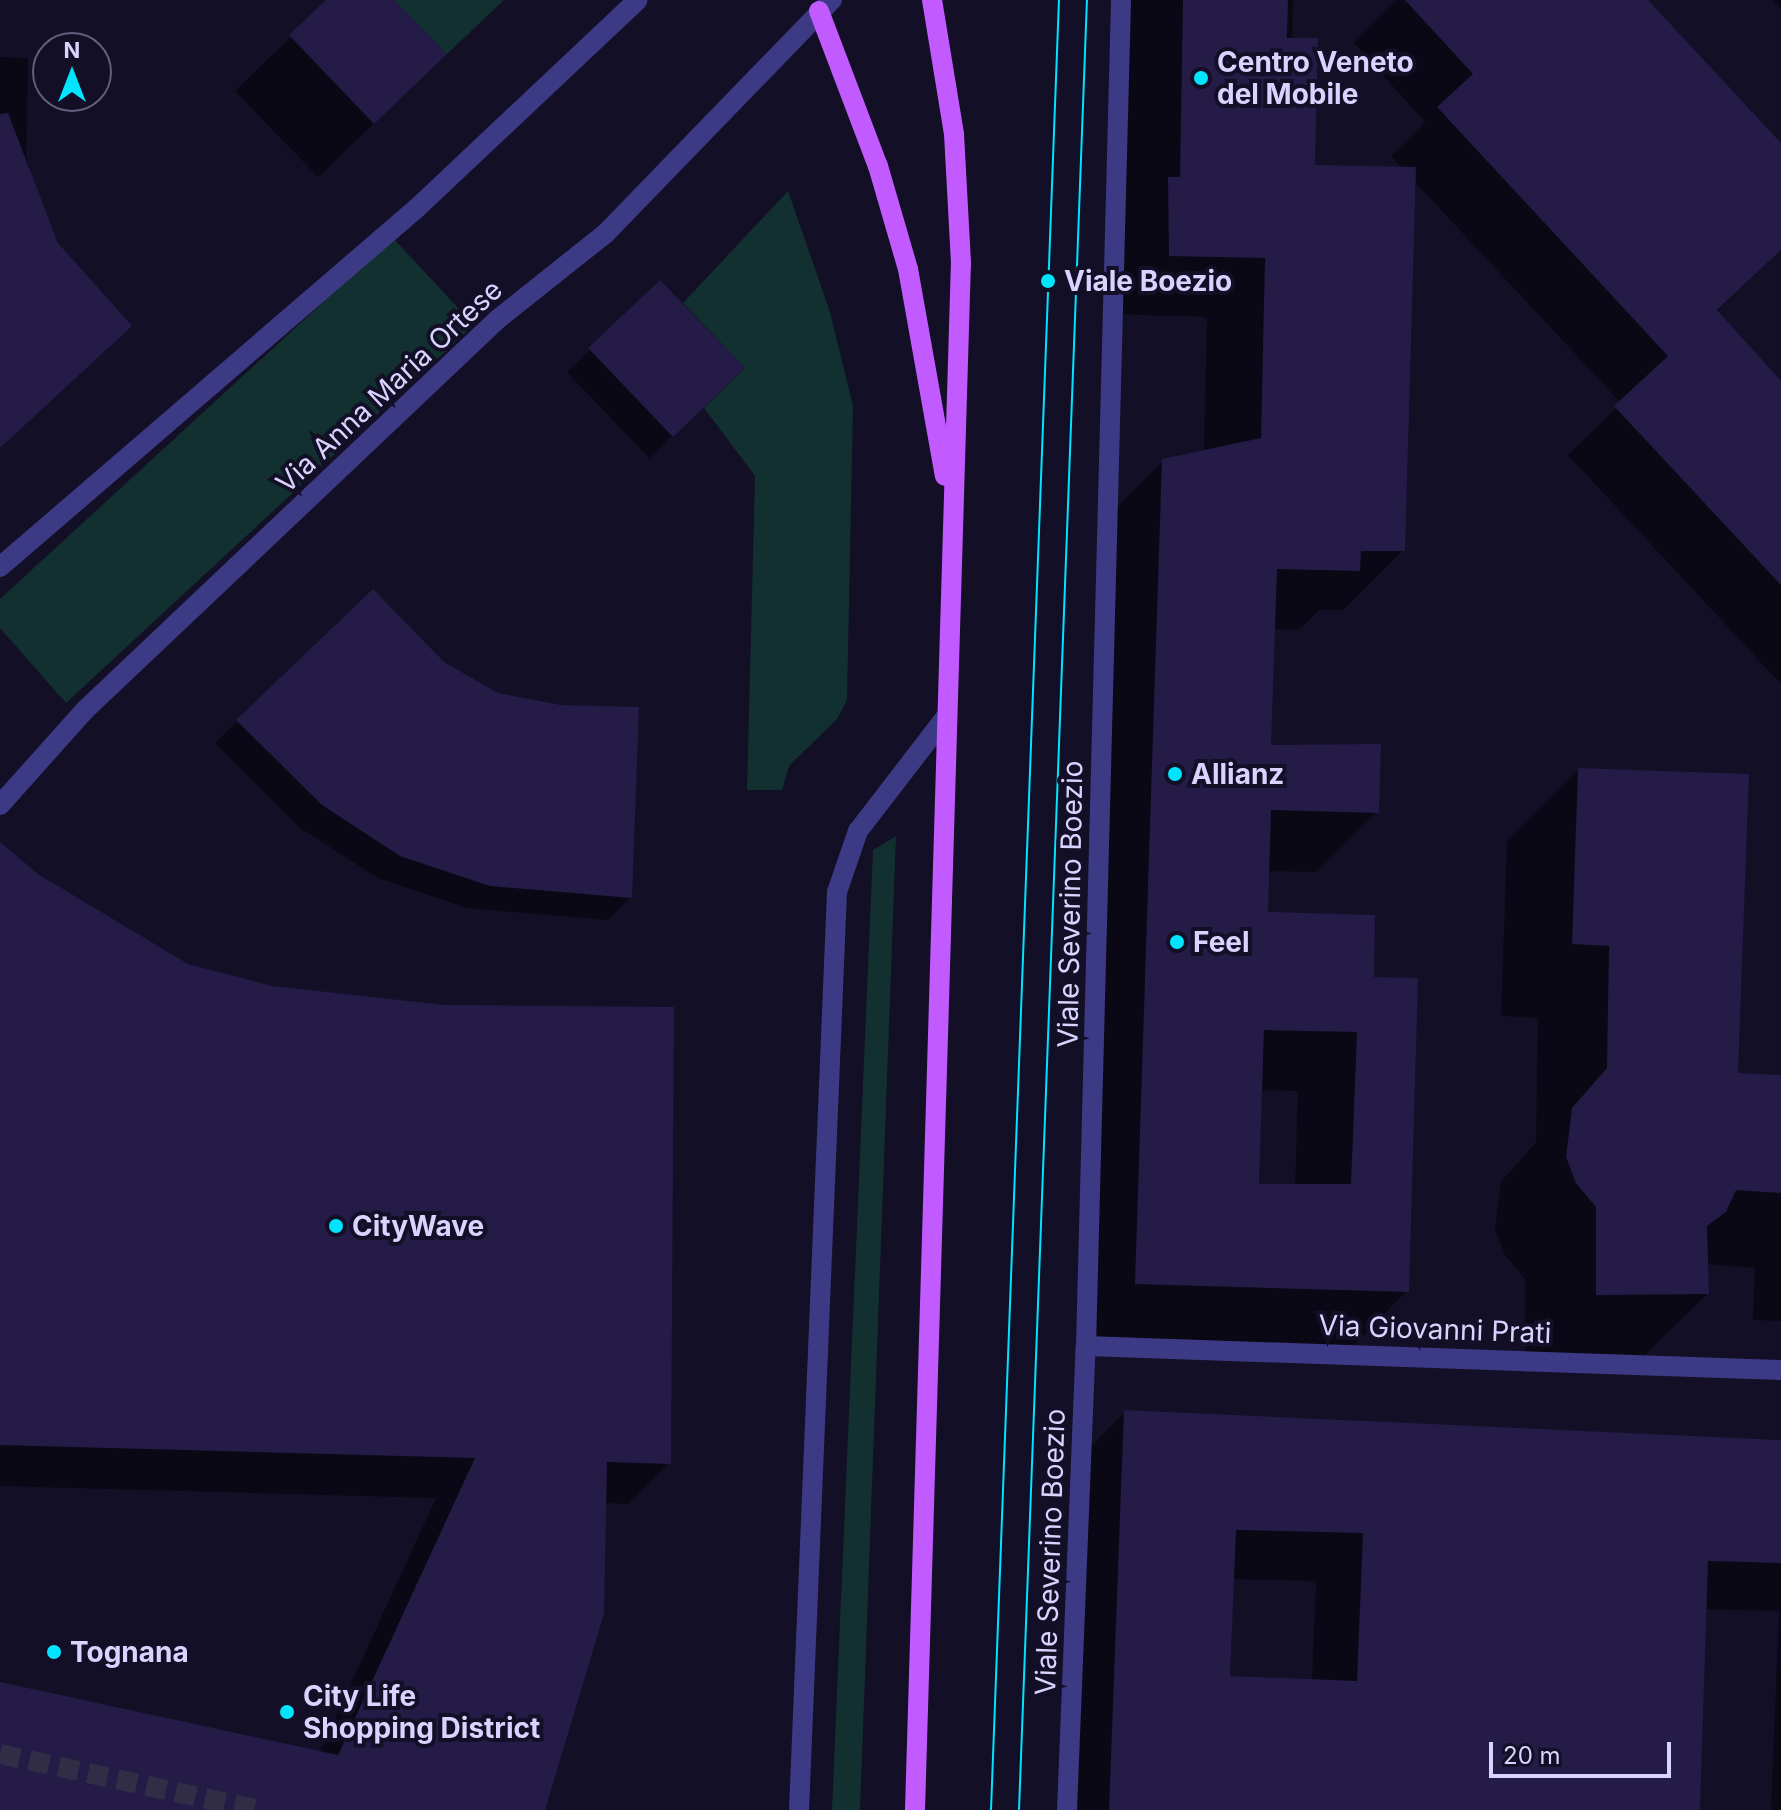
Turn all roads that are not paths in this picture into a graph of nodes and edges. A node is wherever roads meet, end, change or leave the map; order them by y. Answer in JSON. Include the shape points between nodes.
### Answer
{"nodes":[{"id":1,"x":638,"y":0,"type":"edge"},
{"id":2,"x":932,"y":0,"type":"edge"},
{"id":3,"x":1121,"y":0,"type":"edge"},
{"id":4,"x":821,"y":4,"type":"edge"},
{"id":5,"x":952,"y":515,"type":"junction"},
{"id":6,"x":0,"y":567,"type":"edge"},
{"id":7,"x":945,"y":718,"type":"junction"},
{"id":8,"x":0,"y":805,"type":"edge"},
{"id":9,"x":1086,"y":1346,"type":"junction"},
{"id":10,"x":1781,"y":1370,"type":"edge"},
{"id":11,"x":799,"y":1810,"type":"edge"},
{"id":12,"x":915,"y":1810,"type":"edge"},
{"id":13,"x":1067,"y":1810,"type":"edge"}],
"edges":[{"from":1,"to":6,"type":"street","via":[[513,121]]},
{"from":2,"to":5,"type":"main road","via":[[954,134],[961,263]]},
{"from":3,"to":9,"type":"street","name":"Viale Severino Boezio"},
{"from":4,"to":5,"type":"main road","via":[[908,269]]},
{"from":4,"to":8,"type":"street","name":"Via Anna Maria Ortese","via":[[606,233],[464,352],[85,710]]},
{"from":5,"to":7,"type":"main road"},
{"from":7,"to":11,"type":"street","via":[[858,831],[837,892]]},
{"from":7,"to":12,"type":"main road"},
{"from":9,"to":10,"type":"street","name":"Via Giovanni Prati"},
{"from":9,"to":13,"type":"street","name":"Viale Severino Boezio"}]}
